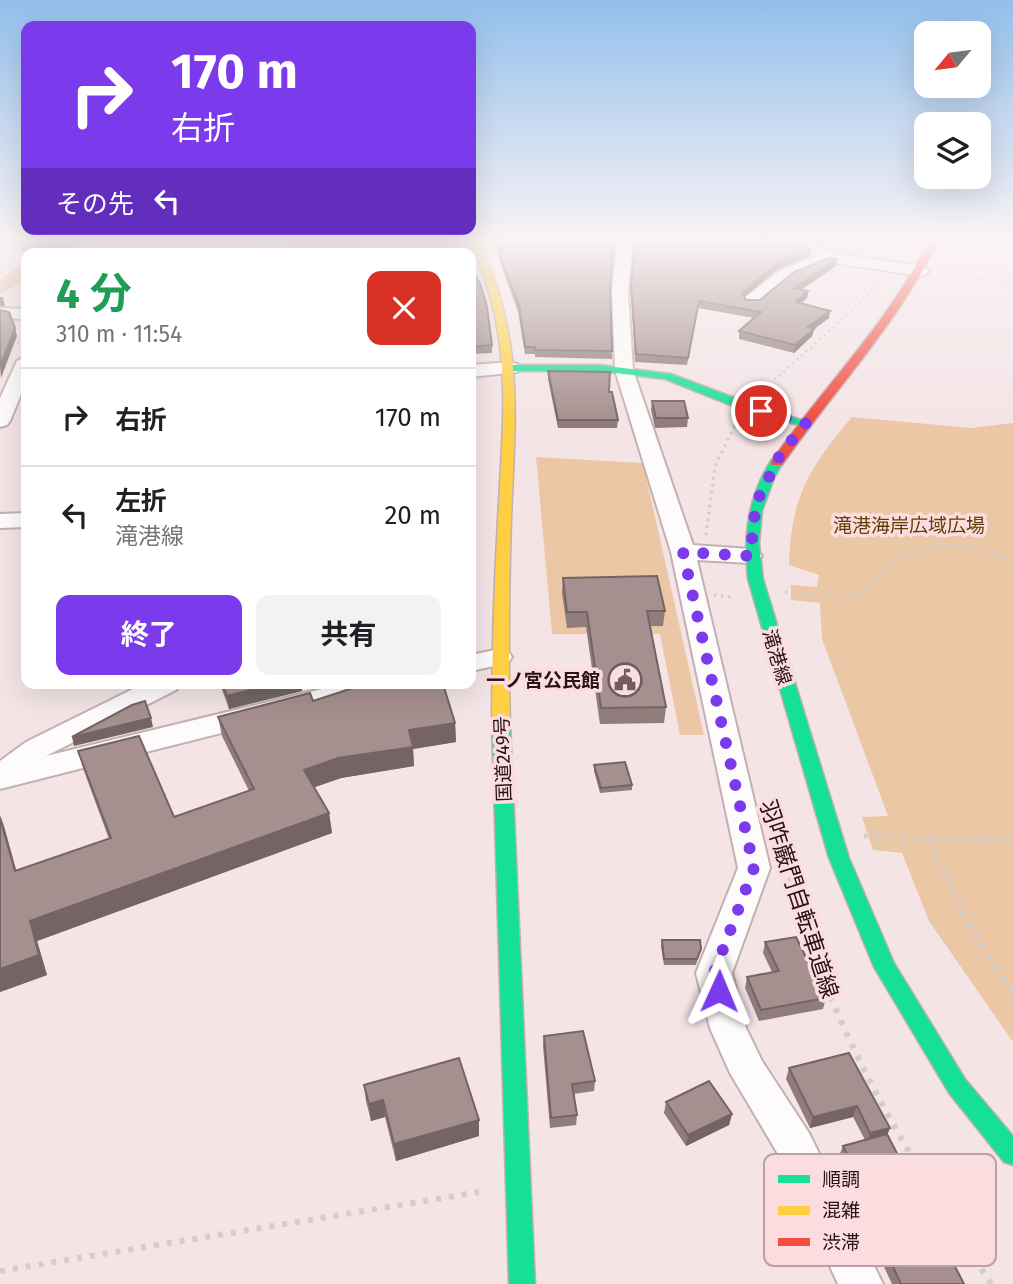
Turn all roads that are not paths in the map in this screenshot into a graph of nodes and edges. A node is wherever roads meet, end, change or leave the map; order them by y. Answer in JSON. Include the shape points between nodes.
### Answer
{"nodes":[{"id":1,"x":499,"y":301,"type":"edge"},
{"id":2,"x":620,"y":301,"type":"edge"},
{"id":3,"x":902,"y":301,"type":"edge"},
{"id":4,"x":0,"y":313,"type":"edge"},
{"id":5,"x":21,"y":314,"type":"edge"},
{"id":6,"x":510,"y":368,"type":"junction"},
{"id":7,"x":624,"y":370,"type":"junction"},
{"id":8,"x":476,"y":371,"type":"edge"},
{"id":9,"x":21,"y":373,"type":"edge"},
{"id":10,"x":0,"y":421,"type":"edge"},
{"id":11,"x":806,"y":423,"type":"junction"},
{"id":12,"x":21,"y":520,"type":"edge"},
{"id":13,"x":0,"y":521,"type":"edge"},
{"id":14,"x":694,"y":546,"type":"junction"},
{"id":15,"x":750,"y":556,"type":"junction"},
{"id":16,"x":499,"y":657,"type":"junction"},
{"id":17,"x":476,"y":662,"type":"edge"},
{"id":18,"x":156,"y":689,"type":"edge"},
{"id":19,"x":359,"y":689,"type":"edge"},
{"id":20,"x":0,"y":777,"type":"edge"},
{"id":21,"x":800,"y":1154,"type":"edge"},
{"id":22,"x":1013,"y":1154,"type":"edge"},
{"id":23,"x":853,"y":1266,"type":"edge"},
{"id":24,"x":522,"y":1284,"type":"edge"},
{"id":25,"x":861,"y":1284,"type":"edge"}],
"edges":[{"from":1,"to":6,"type":"main road","name":"国道249号"},
{"from":2,"to":7,"type":"street"},
{"from":3,"to":11,"type":"main road","name":"滝港線"},
{"from":4,"to":5,"type":"street"},
{"from":6,"to":7,"type":"main road"},
{"from":6,"to":8,"type":"street"},
{"from":6,"to":16,"type":"main road","name":"国道249号"},
{"from":7,"to":11,"type":"main road","via":[[667,376],[747,407]]},
{"from":7,"to":14,"type":"street"},
{"from":9,"to":10,"type":"street"},
{"from":11,"to":15,"type":"main road","name":"滝港線","via":[[780,455],[756,503]]},
{"from":12,"to":13,"type":"street"},
{"from":14,"to":15,"type":"street"},
{"from":14,"to":21,"type":"street","via":[[754,868],[714,973],[728,1028],[749,1073]]},
{"from":15,"to":22,"type":"main road","name":"滝港線","via":[[839,858],[885,967],[957,1086]]},
{"from":16,"to":17,"type":"street"},
{"from":16,"to":24,"type":"main road","name":"国道249号"},
{"from":18,"to":20,"type":"street","via":[[36,749]]},
{"from":19,"to":20,"type":"street"},
{"from":23,"to":25,"type":"street"}]}
